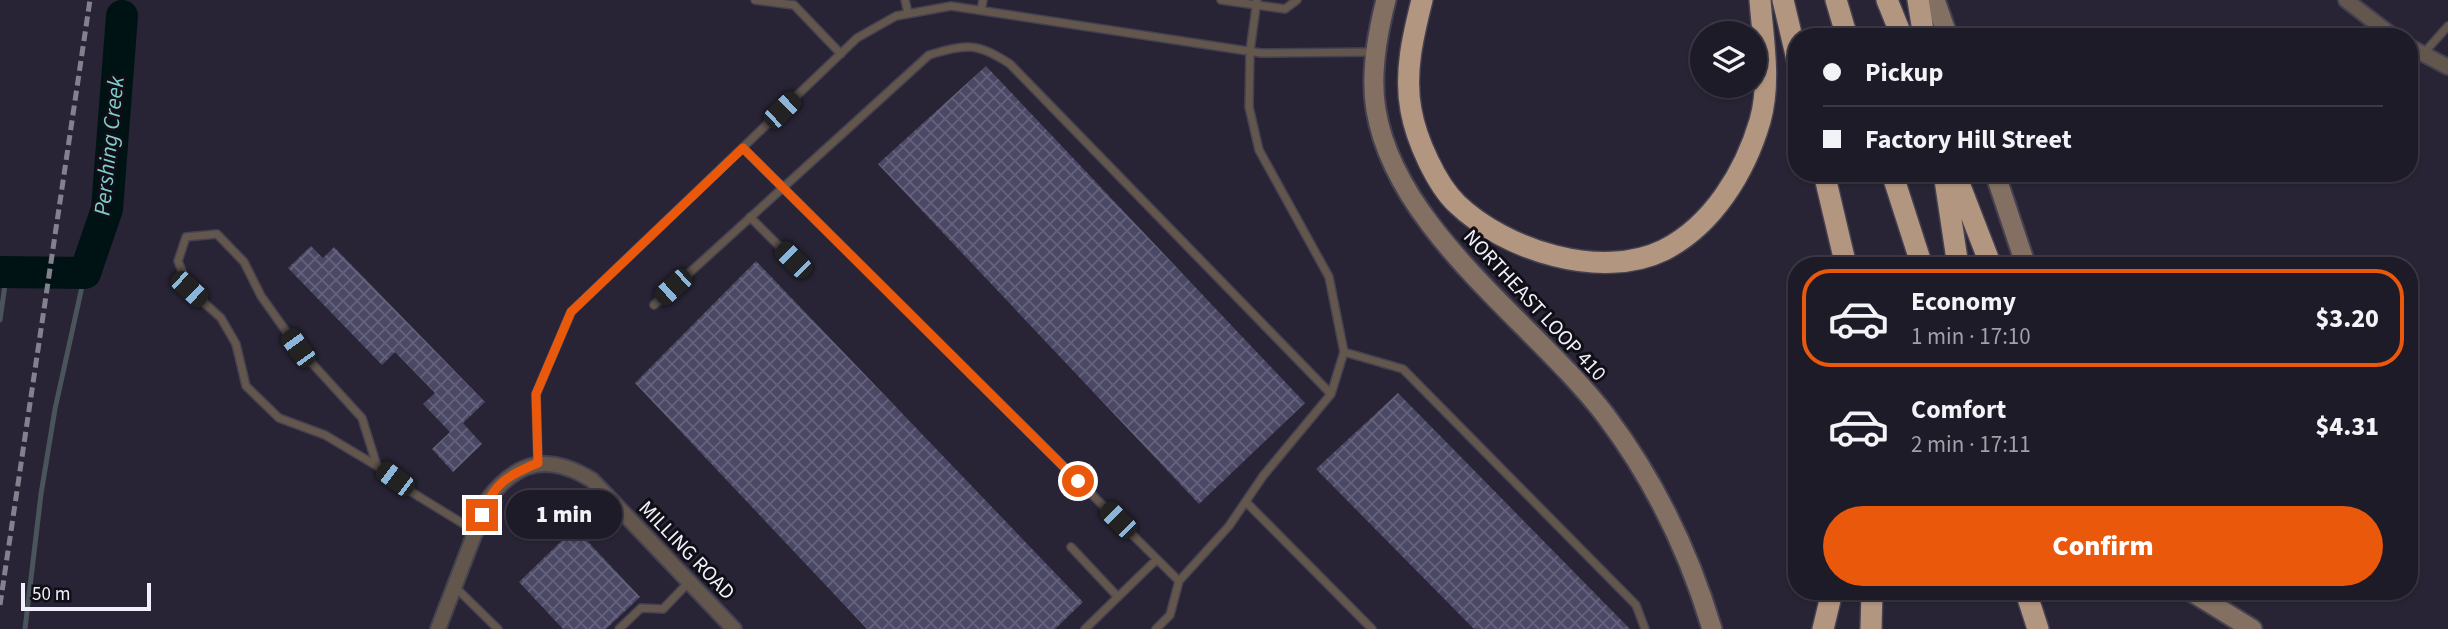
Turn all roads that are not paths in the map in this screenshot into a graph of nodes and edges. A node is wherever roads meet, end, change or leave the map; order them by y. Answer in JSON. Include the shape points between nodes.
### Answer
{"nodes":[{"id":1,"x":755,"y":0,"type":"edge"},
{"id":2,"x":905,"y":0,"type":"edge"},
{"id":3,"x":983,"y":0,"type":"edge"},
{"id":4,"x":1221,"y":0,"type":"edge"},
{"id":5,"x":1297,"y":0,"type":"edge"},
{"id":6,"x":1386,"y":0,"type":"edge"},
{"id":7,"x":1422,"y":0,"type":"edge"},
{"id":8,"x":1760,"y":0,"type":"edge"},
{"id":9,"x":1783,"y":0,"type":"edge"},
{"id":10,"x":1836,"y":0,"type":"edge"},
{"id":11,"x":1887,"y":0,"type":"edge"},
{"id":12,"x":1918,"y":0,"type":"edge"},
{"id":13,"x":1935,"y":0,"type":"edge"},
{"id":14,"x":2346,"y":0,"type":"edge"},
{"id":15,"x":794,"y":3,"type":"edge"},
{"id":16,"x":1256,"y":3,"type":"edge"},
{"id":17,"x":981,"y":10,"type":"junction"},
{"id":18,"x":908,"y":13,"type":"junction"},
{"id":19,"x":2448,"y":26,"type":"edge"},
{"id":20,"x":1790,"y":28,"type":"edge"},
{"id":21,"x":1844,"y":28,"type":"edge"},
{"id":22,"x":1898,"y":28,"type":"edge"},
{"id":23,"x":1923,"y":28,"type":"edge"},
{"id":24,"x":1945,"y":28,"type":"edge"},
{"id":25,"x":2382,"y":28,"type":"edge"},
{"id":26,"x":1250,"y":51,"type":"junction"},
{"id":27,"x":1377,"y":52,"type":"junction"},
{"id":28,"x":2418,"y":52,"type":"edge"},
{"id":29,"x":841,"y":54,"type":"junction"},
{"id":30,"x":2423,"y":55,"type":"junction"},
{"id":31,"x":2448,"y":67,"type":"edge"},
{"id":32,"x":743,"y":148,"type":"junction"},
{"id":33,"x":1826,"y":182,"type":"edge"},
{"id":34,"x":1895,"y":182,"type":"edge"},
{"id":35,"x":1945,"y":182,"type":"edge"},
{"id":36,"x":1958,"y":182,"type":"edge"},
{"id":37,"x":1998,"y":182,"type":"edge"},
{"id":38,"x":783,"y":187,"type":"junction"},
{"id":39,"x":750,"y":217,"type":"junction"},
{"id":40,"x":1844,"y":257,"type":"edge"},
{"id":41,"x":1919,"y":257,"type":"edge"},
{"id":42,"x":1957,"y":257,"type":"edge"},
{"id":43,"x":1988,"y":257,"type":"edge"},
{"id":44,"x":2023,"y":257,"type":"edge"},
{"id":45,"x":793,"y":260,"type":"dead end"},
{"id":46,"x":653,"y":305,"type":"dead end"},
{"id":47,"x":1344,"y":352,"type":"junction"},
{"id":48,"x":1331,"y":394,"type":"junction"},
{"id":49,"x":538,"y":463,"type":"junction"},
{"id":50,"x":377,"y":466,"type":"junction"},
{"id":51,"x":1246,"y":502,"type":"junction"},
{"id":52,"x":475,"y":532,"type":"junction"},
{"id":53,"x":1070,"y":547,"type":"dead end"},
{"id":54,"x":1157,"y":559,"type":"junction"},
{"id":55,"x":1179,"y":581,"type":"junction"},
{"id":56,"x":689,"y":582,"type":"junction"},
{"id":57,"x":454,"y":587,"type":"junction"},
{"id":58,"x":1118,"y":597,"type":"junction"},
{"id":59,"x":1830,"y":600,"type":"edge"},
{"id":60,"x":1872,"y":600,"type":"edge"},
{"id":61,"x":2029,"y":600,"type":"edge"},
{"id":62,"x":2203,"y":600,"type":"edge"},
{"id":63,"x":439,"y":629,"type":"edge"},
{"id":64,"x":498,"y":629,"type":"edge"},
{"id":65,"x":619,"y":629,"type":"edge"},
{"id":66,"x":734,"y":629,"type":"edge"},
{"id":67,"x":1085,"y":629,"type":"edge"},
{"id":68,"x":1156,"y":629,"type":"edge"},
{"id":69,"x":1371,"y":629,"type":"edge"},
{"id":70,"x":1645,"y":629,"type":"edge"},
{"id":71,"x":1712,"y":629,"type":"edge"},
{"id":72,"x":1823,"y":629,"type":"edge"},
{"id":73,"x":1871,"y":629,"type":"edge"},
{"id":74,"x":2038,"y":629,"type":"edge"},
{"id":75,"x":2252,"y":629,"type":"edge"}],
"edges":[{"from":1,"to":15,"type":"lane"},
{"from":2,"to":18,"type":"lane"},
{"from":3,"to":17,"type":"lane"},
{"from":4,"to":16,"type":"lane"},
{"from":5,"to":16,"type":"lane","via":[[1285,9]]},
{"from":6,"to":27,"type":"main road","name":"NORTHEAST LOOP 410"},
{"from":7,"to":8,"type":"highway","via":[[1408,70],[1411,110],[1434,172],[1456,203],[1502,237],[1541,252],[1625,262],[1664,250],[1700,225],[1730,190],[1760,119],[1766,77]]},
{"from":9,"to":20,"type":"highway"},
{"from":10,"to":21,"type":"highway"},
{"from":11,"to":22,"type":"highway"},
{"from":12,"to":23,"type":"highway"},
{"from":13,"to":24,"type":"main road"},
{"from":14,"to":25,"type":"street"},
{"from":15,"to":29,"type":"lane"},
{"from":16,"to":26,"type":"lane"},
{"from":17,"to":18,"type":"lane","via":[[951,6]]},
{"from":17,"to":26,"type":"lane"},
{"from":18,"to":29,"type":"lane","via":[[857,38]]},
{"from":19,"to":30,"type":"lane"},
{"from":26,"to":27,"type":"lane"},
{"from":26,"to":47,"type":"lane","via":[[1249,107],[1259,150],[1329,277]]},
{"from":27,"to":71,"type":"main road","name":"NORTHEAST LOOP 410","via":[[1376,110],[1387,151],[1406,190],[1434,230],[1605,415],[1644,470],[1675,527]]},
{"from":28,"to":30,"type":"street"},
{"from":29,"to":32,"type":"lane"},
{"from":30,"to":31,"type":"street"},
{"from":32,"to":38,"type":"lane"},
{"from":32,"to":49,"type":"lane","via":[[571,312],[536,394]]},
{"from":33,"to":40,"type":"highway"},
{"from":34,"to":41,"type":"highway"},
{"from":35,"to":42,"type":"highway"},
{"from":36,"to":43,"type":"highway"},
{"from":37,"to":44,"type":"main road"},
{"from":38,"to":39,"type":"lane"},
{"from":38,"to":48,"type":"lane","via":[[929,55],[962,45],[988,50],[1010,64]]},
{"from":38,"to":54,"type":"lane"},
{"from":39,"to":45,"type":"lane"},
{"from":39,"to":46,"type":"lane"},
{"from":47,"to":48,"type":"lane"},
{"from":47,"to":70,"type":"lane","via":[[1403,369],[1636,605]]},
{"from":48,"to":51,"type":"lane"},
{"from":49,"to":52,"type":"street","via":[[501,482],[488,499]]},
{"from":49,"to":56,"type":"street","name":"MILLING ROAD","via":[[558,464],[592,481]]},
{"from":50,"to":50,"type":"lane","via":[[325,435],[279,418],[246,386],[236,344],[221,318],[189,289],[178,261],[186,237],[217,234],[244,262],[261,296],[298,348],[362,418]]},
{"from":50,"to":52,"type":"lane"},
{"from":51,"to":55,"type":"lane"},
{"from":51,"to":69,"type":"lane"},
{"from":52,"to":57,"type":"street"},
{"from":53,"to":58,"type":"lane"},
{"from":54,"to":55,"type":"lane"},
{"from":54,"to":58,"type":"lane"},
{"from":55,"to":68,"type":"lane","via":[[1170,615]]},
{"from":56,"to":65,"type":"lane","via":[[663,609],[640,608]]},
{"from":56,"to":66,"type":"street","name":"MILLING ROAD"},
{"from":57,"to":63,"type":"street"},
{"from":57,"to":64,"type":"lane"},
{"from":58,"to":67,"type":"lane"},
{"from":59,"to":72,"type":"highway"},
{"from":60,"to":73,"type":"highway"},
{"from":61,"to":74,"type":"highway"},
{"from":62,"to":75,"type":"main road"}]}
